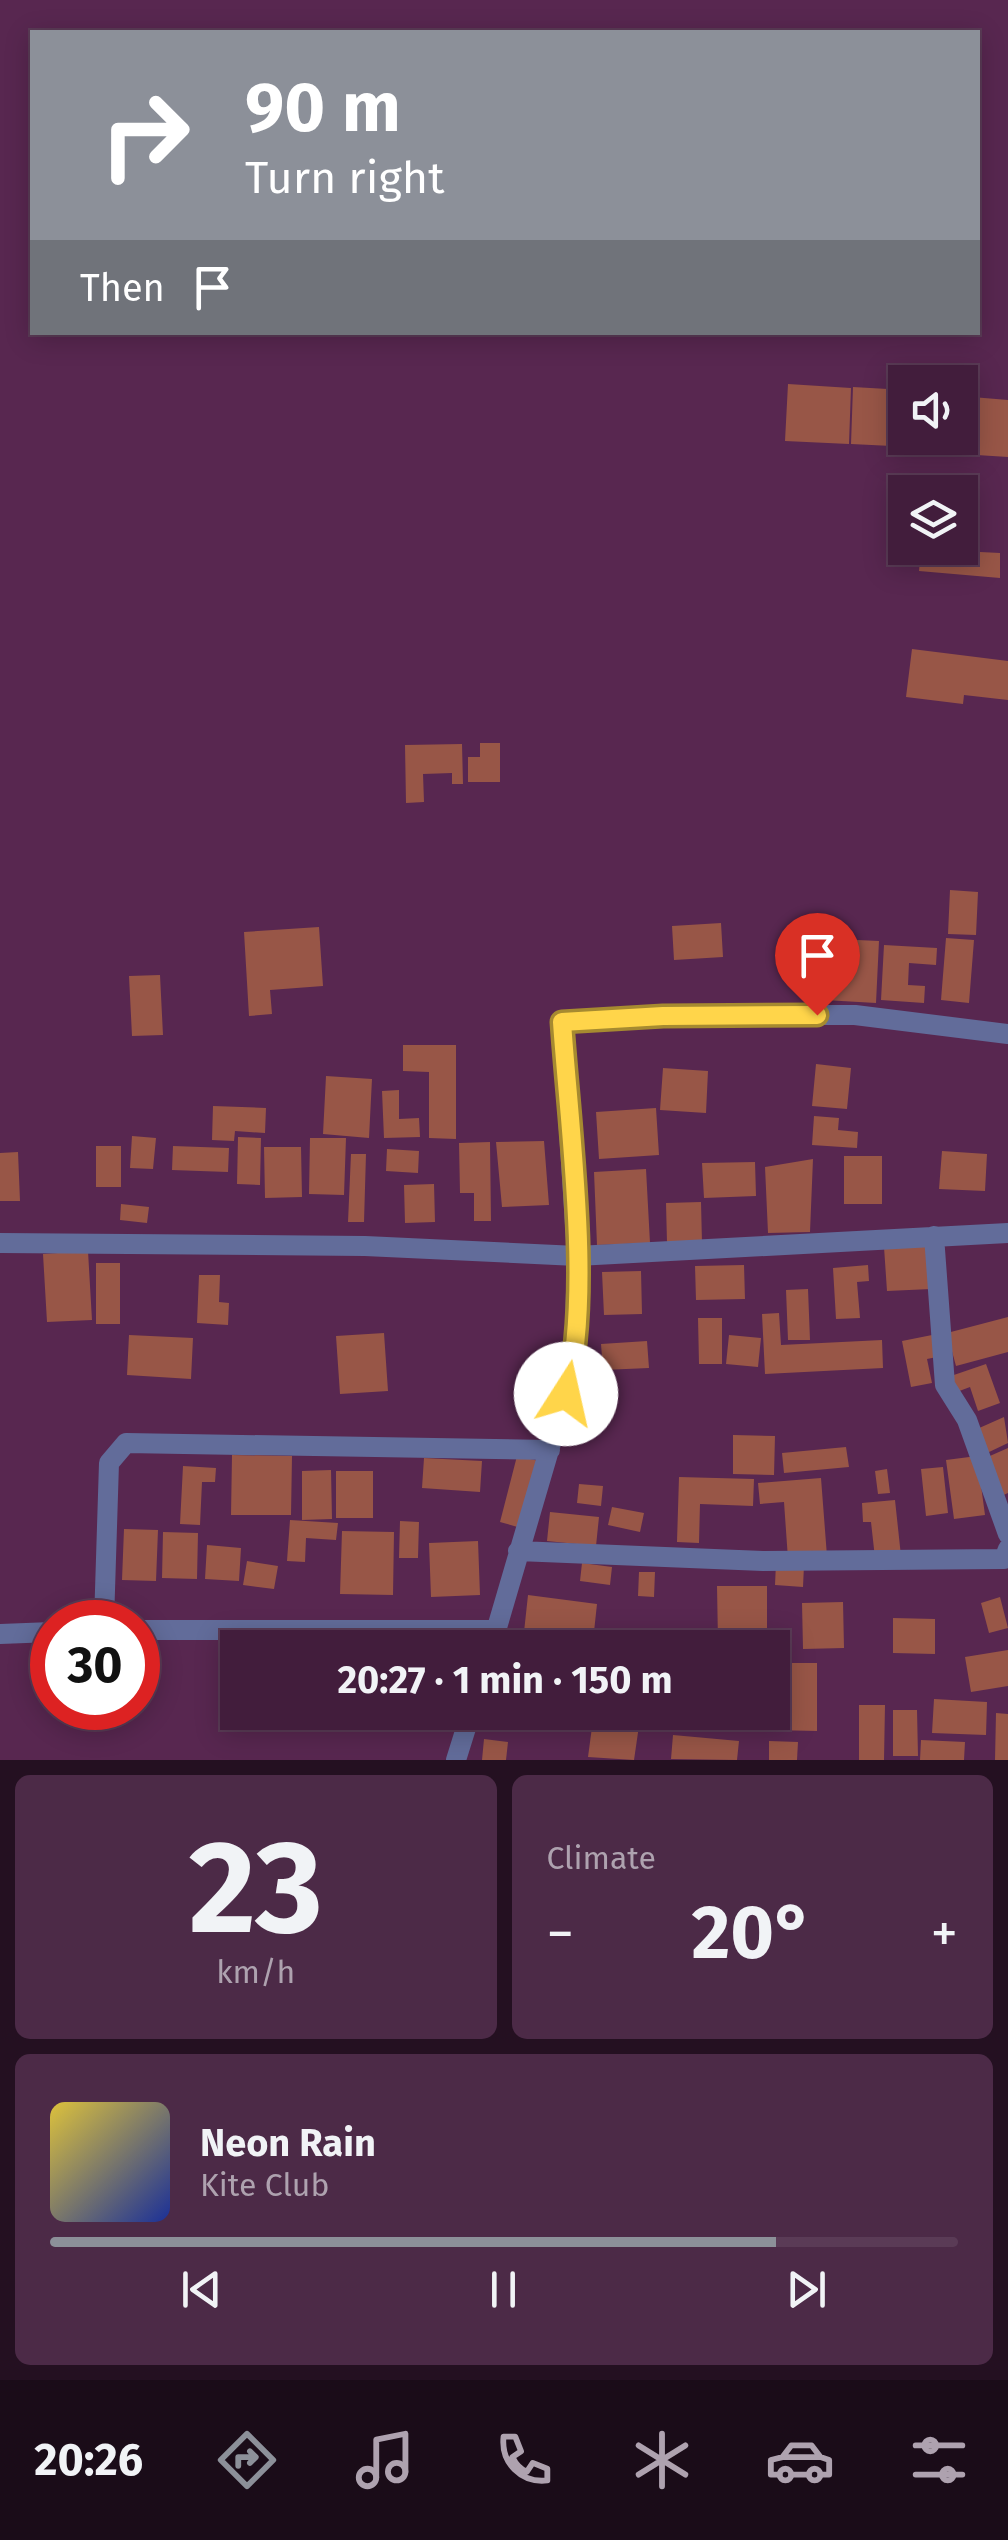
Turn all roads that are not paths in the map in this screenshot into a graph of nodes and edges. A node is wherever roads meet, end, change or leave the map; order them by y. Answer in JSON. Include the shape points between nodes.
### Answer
{"nodes":[{"id":1,"x":1008,"y":1034,"type":"edge"},
{"id":2,"x":1008,"y":1233,"type":"edge"},
{"id":3,"x":934,"y":1236,"type":"junction"},
{"id":4,"x":0,"y":1243,"type":"edge"},
{"id":5,"x":576,"y":1256,"type":"junction"},
{"id":6,"x":550,"y":1450,"type":"junction"},
{"id":7,"x":1008,"y":1534,"type":"edge"},
{"id":8,"x":1008,"y":1548,"type":"edge"},
{"id":9,"x":518,"y":1551,"type":"junction"},
{"id":10,"x":105,"y":1600,"type":"edge"},
{"id":11,"x":496,"y":1630,"type":"edge"},
{"id":12,"x":160,"y":1631,"type":"edge"},
{"id":13,"x":220,"y":1632,"type":"edge"},
{"id":14,"x":30,"y":1633,"type":"edge"},
{"id":15,"x":0,"y":1634,"type":"edge"},
{"id":16,"x":465,"y":1730,"type":"edge"},
{"id":17,"x":456,"y":1760,"type":"edge"}],
"edges":[{"from":1,"to":5,"type":"street","via":[[855,1015],[562,1022]]},
{"from":2,"to":3,"type":"street"},
{"from":3,"to":5,"type":"street"},
{"from":3,"to":7,"type":"street","via":[[945,1385],[967,1420]]},
{"from":4,"to":5,"type":"street","via":[[364,1246]]},
{"from":5,"to":6,"type":"street","via":[[574,1365]]},
{"from":6,"to":9,"type":"street"},
{"from":6,"to":10,"type":"street","via":[[126,1444],[110,1463]]},
{"from":8,"to":9,"type":"street","via":[[1004,1559],[763,1562]]},
{"from":9,"to":11,"type":"street"},
{"from":12,"to":13,"type":"street"},
{"from":14,"to":15,"type":"street"},
{"from":16,"to":17,"type":"street"}]}
